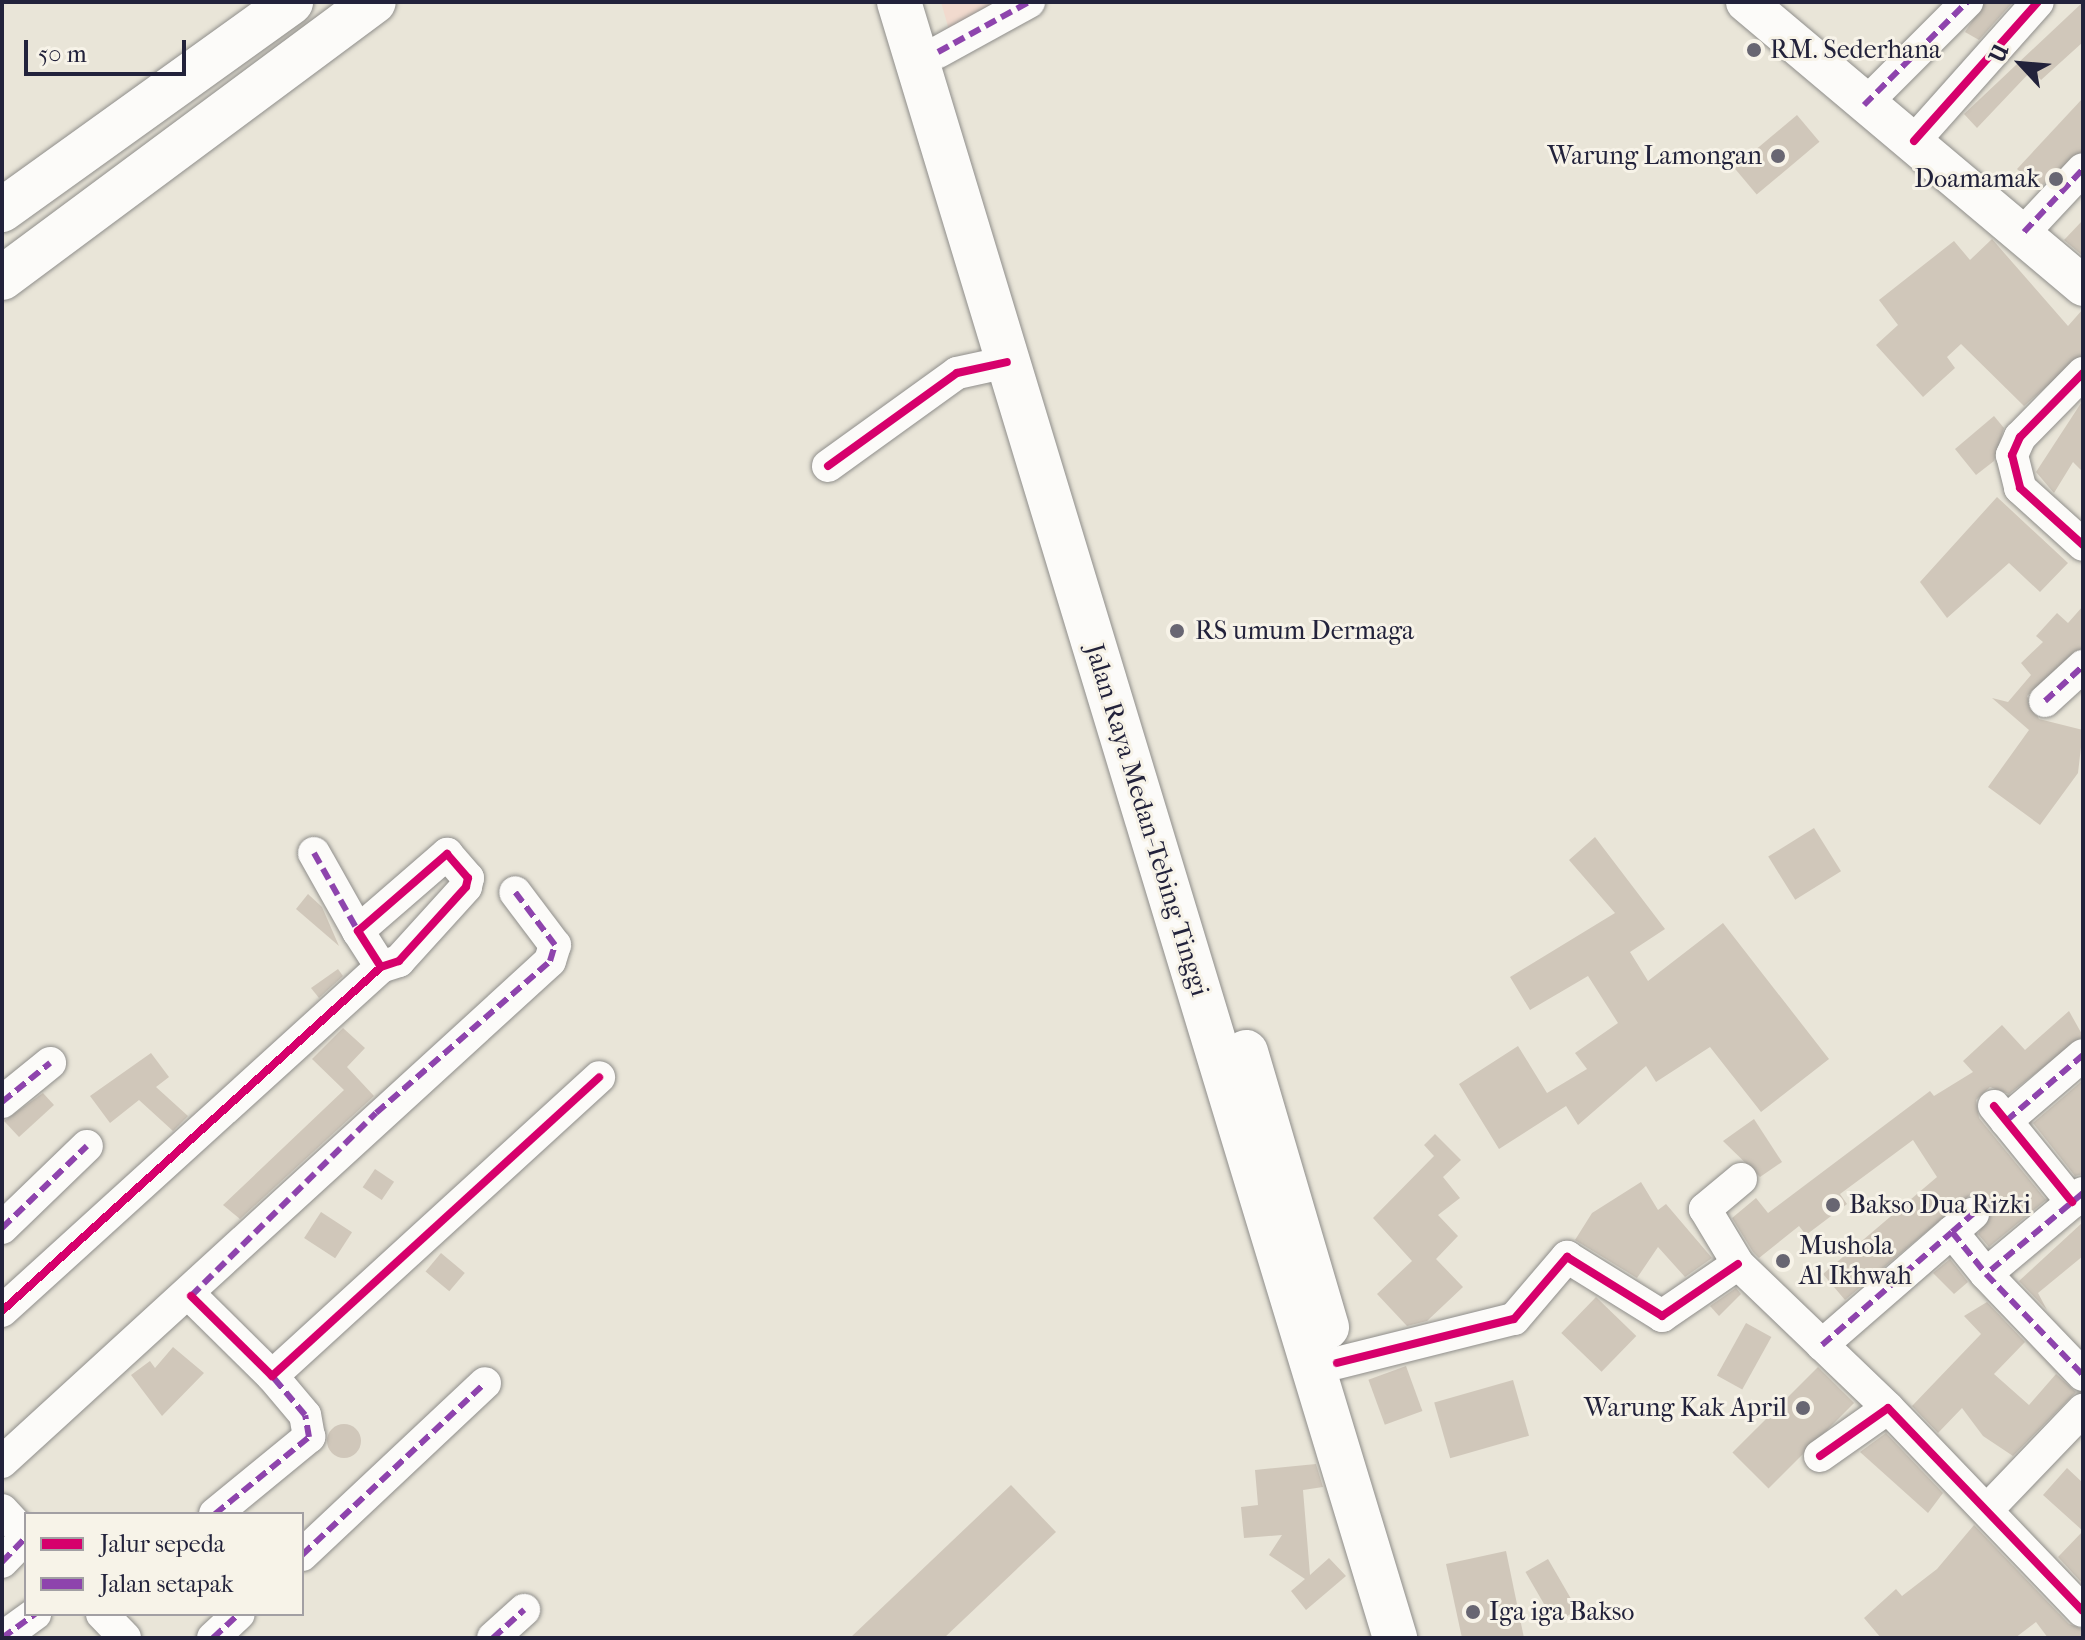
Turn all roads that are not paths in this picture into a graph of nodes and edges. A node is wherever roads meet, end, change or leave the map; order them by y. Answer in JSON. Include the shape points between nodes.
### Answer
{"nodes":[{"id":1,"x":291,"y":2,"type":"edge"},
{"id":2,"x":374,"y":2,"type":"edge"},
{"id":3,"x":899,"y":2,"type":"edge"},
{"id":4,"x":924,"y":2,"type":"edge"},
{"id":5,"x":1029,"y":2,"type":"edge"},
{"id":6,"x":1967,"y":2,"type":"edge"},
{"id":7,"x":2038,"y":2,"type":"edge"},
{"id":8,"x":1766,"y":8,"type":"edge"},
{"id":9,"x":938,"y":52,"type":"junction"},
{"id":10,"x":1864,"y":105,"type":"junction"},
{"id":11,"x":1914,"y":141,"type":"junction"},
{"id":12,"x":2083,"y":169,"type":"edge"},
{"id":13,"x":2,"y":210,"type":"edge"},
{"id":14,"x":2024,"y":232,"type":"junction"},
{"id":15,"x":2,"y":278,"type":"edge"},
{"id":16,"x":2083,"y":286,"type":"edge"},
{"id":17,"x":1007,"y":362,"type":"junction"},
{"id":18,"x":2083,"y":373,"type":"edge"},
{"id":19,"x":828,"y":466,"type":"dead end"},
{"id":20,"x":2083,"y":545,"type":"edge"},
{"id":21,"x":2083,"y":666,"type":"edge"},
{"id":22,"x":2045,"y":701,"type":"dead end"},
{"id":23,"x":314,"y":853,"type":"dead end"},
{"id":24,"x":515,"y":892,"type":"dead end"},
{"id":25,"x":358,"y":931,"type":"junction"},
{"id":26,"x":381,"y":967,"type":"junction"},
{"id":27,"x":2083,"y":1055,"type":"edge"},
{"id":28,"x":50,"y":1063,"type":"dead end"},
{"id":29,"x":599,"y":1077,"type":"dead end"},
{"id":30,"x":2,"y":1102,"type":"edge"},
{"id":31,"x":87,"y":1146,"type":"dead end"},
{"id":32,"x":1741,"y":1179,"type":"dead end"},
{"id":33,"x":2078,"y":1198,"type":"edge"},
{"id":34,"x":2,"y":1228,"type":"edge"},
{"id":35,"x":1738,"y":1264,"type":"junction"},
{"id":36,"x":1986,"y":1274,"type":"junction"},
{"id":37,"x":191,"y":1296,"type":"junction"},
{"id":38,"x":2,"y":1311,"type":"edge"},
{"id":39,"x":1822,"y":1345,"type":"junction"},
{"id":40,"x":1337,"y":1363,"type":"junction"},
{"id":41,"x":2083,"y":1375,"type":"edge"},
{"id":42,"x":272,"y":1376,"type":"junction"},
{"id":43,"x":485,"y":1383,"type":"dead end"},
{"id":44,"x":1888,"y":1408,"type":"junction"},
{"id":45,"x":2083,"y":1410,"type":"edge"},
{"id":46,"x":1820,"y":1456,"type":"dead end"},
{"id":47,"x":2,"y":1462,"type":"edge"},
{"id":48,"x":2,"y":1510,"type":"edge"},
{"id":49,"x":1987,"y":1510,"type":"junction"},
{"id":50,"x":217,"y":1512,"type":"edge"},
{"id":51,"x":24,"y":1534,"type":"edge"},
{"id":52,"x":24,"y":1538,"type":"edge"},
{"id":53,"x":304,"y":1553,"type":"edge"},
{"id":54,"x":2,"y":1562,"type":"edge"},
{"id":55,"x":524,"y":1610,"type":"dead end"},
{"id":56,"x":2083,"y":1611,"type":"edge"},
{"id":57,"x":32,"y":1616,"type":"edge"},
{"id":58,"x":104,"y":1616,"type":"edge"},
{"id":59,"x":237,"y":1616,"type":"edge"},
{"id":60,"x":2,"y":1638,"type":"edge"},
{"id":61,"x":125,"y":1638,"type":"edge"},
{"id":62,"x":213,"y":1638,"type":"edge"},
{"id":63,"x":493,"y":1638,"type":"edge"},
{"id":64,"x":1395,"y":1638,"type":"edge"},
{"id":65,"x":1419,"y":1638,"type":"edge"}],
"edges":[{"from":1,"to":13,"type":"highway"},
{"from":2,"to":15,"type":"highway"},
{"from":3,"to":17,"type":"highway","name":"Jalan Raya Medan-Tebing Tinggi"},
{"from":4,"to":9,"type":"highway","name":"Jalan Raya Medan-Tebing Tinggi"},
{"from":5,"to":9,"type":"street"},
{"from":6,"to":10,"type":"street"},
{"from":7,"to":11,"type":"street"},
{"from":8,"to":10,"type":"main road"},
{"from":9,"to":40,"type":"highway","name":"Jalan Raya Medan-Tebing Tinggi","via":[[1167,783]]},
{"from":10,"to":11,"type":"main road"},
{"from":11,"to":14,"type":"main road"},
{"from":12,"to":14,"type":"street"},
{"from":14,"to":16,"type":"main road"},
{"from":17,"to":19,"type":"street","via":[[957,373]]},
{"from":17,"to":64,"type":"highway","name":"Jalan Raya Medan-Tebing Tinggi"},
{"from":18,"to":20,"type":"street","via":[[2020,437],[2012,455],[2020,488]]},
{"from":21,"to":22,"type":"street"},
{"from":23,"to":25,"type":"street"},
{"from":24,"to":37,"type":"street","via":[[555,945],[550,961],[376,1113]]},
{"from":25,"to":26,"type":"street"},
{"from":25,"to":26,"type":"street","via":[[445,854],[468,878],[399,961]]},
{"from":26,"to":38,"type":"street"},
{"from":27,"to":33,"type":"street","via":[[2000,1113]]},
{"from":28,"to":30,"type":"street"},
{"from":29,"to":42,"type":"street"},
{"from":31,"to":34,"type":"street"},
{"from":32,"to":35,"type":"street","via":[[1705,1209]]},
{"from":33,"to":36,"type":"street"},
{"from":35,"to":39,"type":"street"},
{"from":35,"to":40,"type":"street","via":[[1662,1316],[1567,1257],[1514,1319]]},
{"from":36,"to":39,"type":"street","via":[[1962,1223]]},
{"from":36,"to":41,"type":"street"},
{"from":37,"to":42,"type":"street"},
{"from":37,"to":47,"type":"street"},
{"from":39,"to":44,"type":"street"},
{"from":40,"to":65,"type":"highway","name":"Jalan Raya Medan-Tebing Tinggi"},
{"from":42,"to":50,"type":"street","via":[[305,1415],[309,1437]]},
{"from":43,"to":53,"type":"street"},
{"from":44,"to":46,"type":"street"},
{"from":44,"to":49,"type":"street"},
{"from":45,"to":49,"type":"street"},
{"from":48,"to":51,"type":"street"},
{"from":49,"to":56,"type":"street"},
{"from":52,"to":54,"type":"street"},
{"from":55,"to":63,"type":"street"},
{"from":57,"to":60,"type":"street"},
{"from":58,"to":61,"type":"street"},
{"from":59,"to":62,"type":"street"}]}
